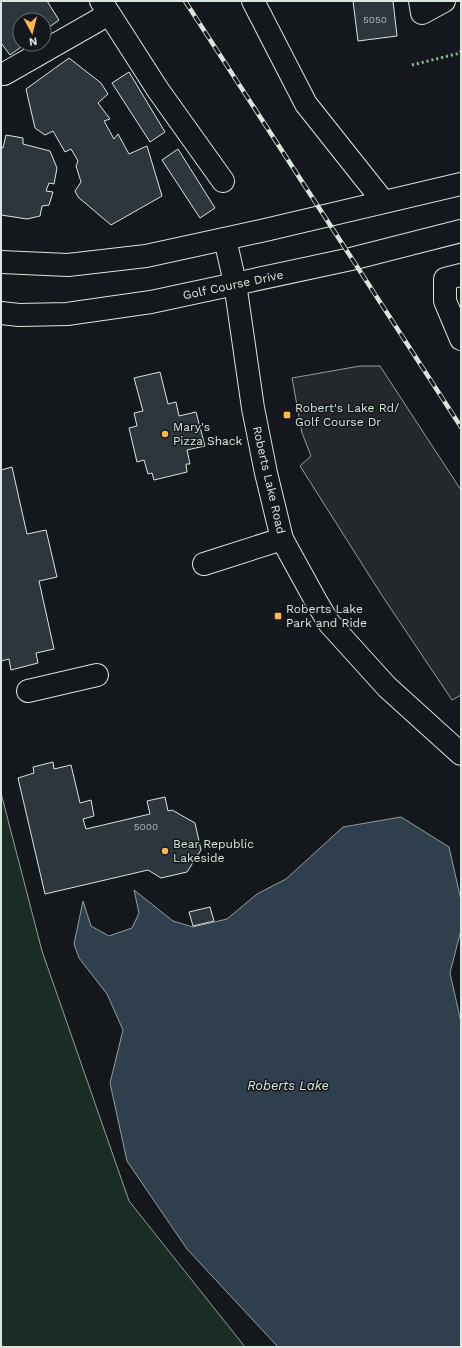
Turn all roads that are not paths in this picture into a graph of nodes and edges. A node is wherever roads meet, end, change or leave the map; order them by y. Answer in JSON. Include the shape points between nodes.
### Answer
{"nodes":[{"id":1,"x":253,"y":1,"type":"edge"},
{"id":2,"x":420,"y":1,"type":"edge"},
{"id":3,"x":444,"y":1,"type":"edge"},
{"id":4,"x":105,"y":8,"type":"edge"},
{"id":5,"x":1,"y":74,"type":"edge"},
{"id":6,"x":223,"y":181,"type":"dead end"},
{"id":7,"x":461,"y":184,"type":"edge"},
{"id":8,"x":383,"y":201,"type":"junction"},
{"id":9,"x":461,"y":231,"type":"edge"},
{"id":10,"x":225,"y":239,"type":"junction"},
{"id":11,"x":1,"y":262,"type":"edge"},
{"id":12,"x":461,"y":274,"type":"edge"},
{"id":13,"x":235,"y":283,"type":"junction"},
{"id":14,"x":1,"y":314,"type":"edge"},
{"id":15,"x":461,"y":340,"type":"edge"},
{"id":16,"x":282,"y":539,"type":"junction"},
{"id":17,"x":204,"y":564,"type":"dead end"},
{"id":18,"x":97,"y":675,"type":"dead end"},
{"id":19,"x":28,"y":691,"type":"dead end"},
{"id":20,"x":461,"y":754,"type":"edge"}],
"edges":[{"from":1,"to":8,"type":"street","via":[[306,104]]},
{"from":2,"to":3,"type":"street","via":[[422,13]]},
{"from":4,"to":5,"type":"street"},
{"from":4,"to":6,"type":"street","via":[[158,90]]},
{"from":7,"to":8,"type":"street"},
{"from":8,"to":10,"type":"street"},
{"from":9,"to":13,"type":"street","name":"Golf Course Drive","via":[[275,276]]},
{"from":10,"to":11,"type":"street","via":[[146,256],[68,265]]},
{"from":10,"to":13,"type":"street","name":"Roberts Lake Road"},
{"from":12,"to":15,"type":"street","via":[[445,279],[445,301]]},
{"from":13,"to":14,"type":"street","name":"Golf Course Drive","via":[[151,302],[67,314]]},
{"from":13,"to":16,"type":"street","name":"Roberts Lake Road","via":[[253,408]]},
{"from":16,"to":17,"type":"street"},
{"from":16,"to":20,"type":"street","name":"Roberts Lake Road","via":[[329,623],[387,687]]},
{"from":18,"to":19,"type":"street"}]}
